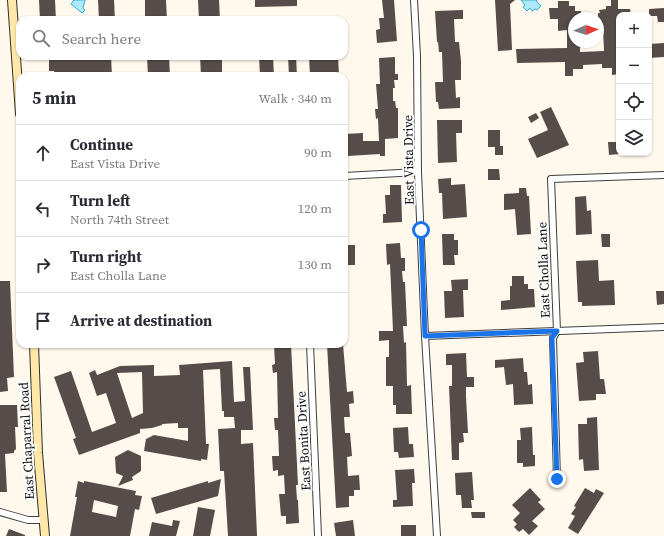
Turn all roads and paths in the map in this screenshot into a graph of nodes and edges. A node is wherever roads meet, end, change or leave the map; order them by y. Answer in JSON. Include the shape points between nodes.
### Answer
{"nodes":[{"id":1,"x":12,"y":0,"type":"edge"},
{"id":2,"x":414,"y":0,"type":"edge"},
{"id":3,"x":16,"y":57,"type":"edge"},
{"id":4,"x":16,"y":60,"type":"edge"},
{"id":5,"x":17,"y":72,"type":"edge"},
{"id":6,"x":418,"y":172,"type":"junction"},
{"id":7,"x":664,"y":175,"type":"edge"},
{"id":8,"x":348,"y":176,"type":"edge"},
{"id":9,"x":664,"y":327,"type":"edge"},
{"id":10,"x":557,"y":331,"type":"junction"},
{"id":11,"x":425,"y":336,"type":"junction"},
{"id":12,"x":34,"y":348,"type":"edge"},
{"id":13,"x":310,"y":348,"type":"edge"},
{"id":14,"x":557,"y":479,"type":"dead end"},
{"id":15,"x":0,"y":512,"type":"edge"},
{"id":16,"x":44,"y":520,"type":"junction"},
{"id":17,"x":45,"y":536,"type":"edge"},
{"id":18,"x":318,"y":536,"type":"edge"},
{"id":19,"x":437,"y":536,"type":"edge"}],
"edges":[{"from":1,"to":3,"type":"main road"},
{"from":2,"to":6,"type":"street","name":"East Vista Drive"},
{"from":4,"to":5,"type":"main road"},
{"from":6,"to":8,"type":"street"},
{"from":6,"to":11,"type":"street","name":"East Vista Drive"},
{"from":7,"to":10,"type":"street","name":"East Cholla Lane","via":[[551,179]]},
{"from":9,"to":10,"type":"street"},
{"from":10,"to":11,"type":"street"},
{"from":10,"to":14,"type":"street","name":"East Cholla Lane","via":[[552,338]]},
{"from":11,"to":19,"type":"street","name":"East Vista Drive"},
{"from":12,"to":16,"type":"main road","name":"East Chaparral Road"},
{"from":13,"to":18,"type":"street","name":"East Bonita Drive"},
{"from":15,"to":16,"type":"street","via":[[28,520]]},
{"from":16,"to":17,"type":"main road","name":"East Chaparral Road"}]}
